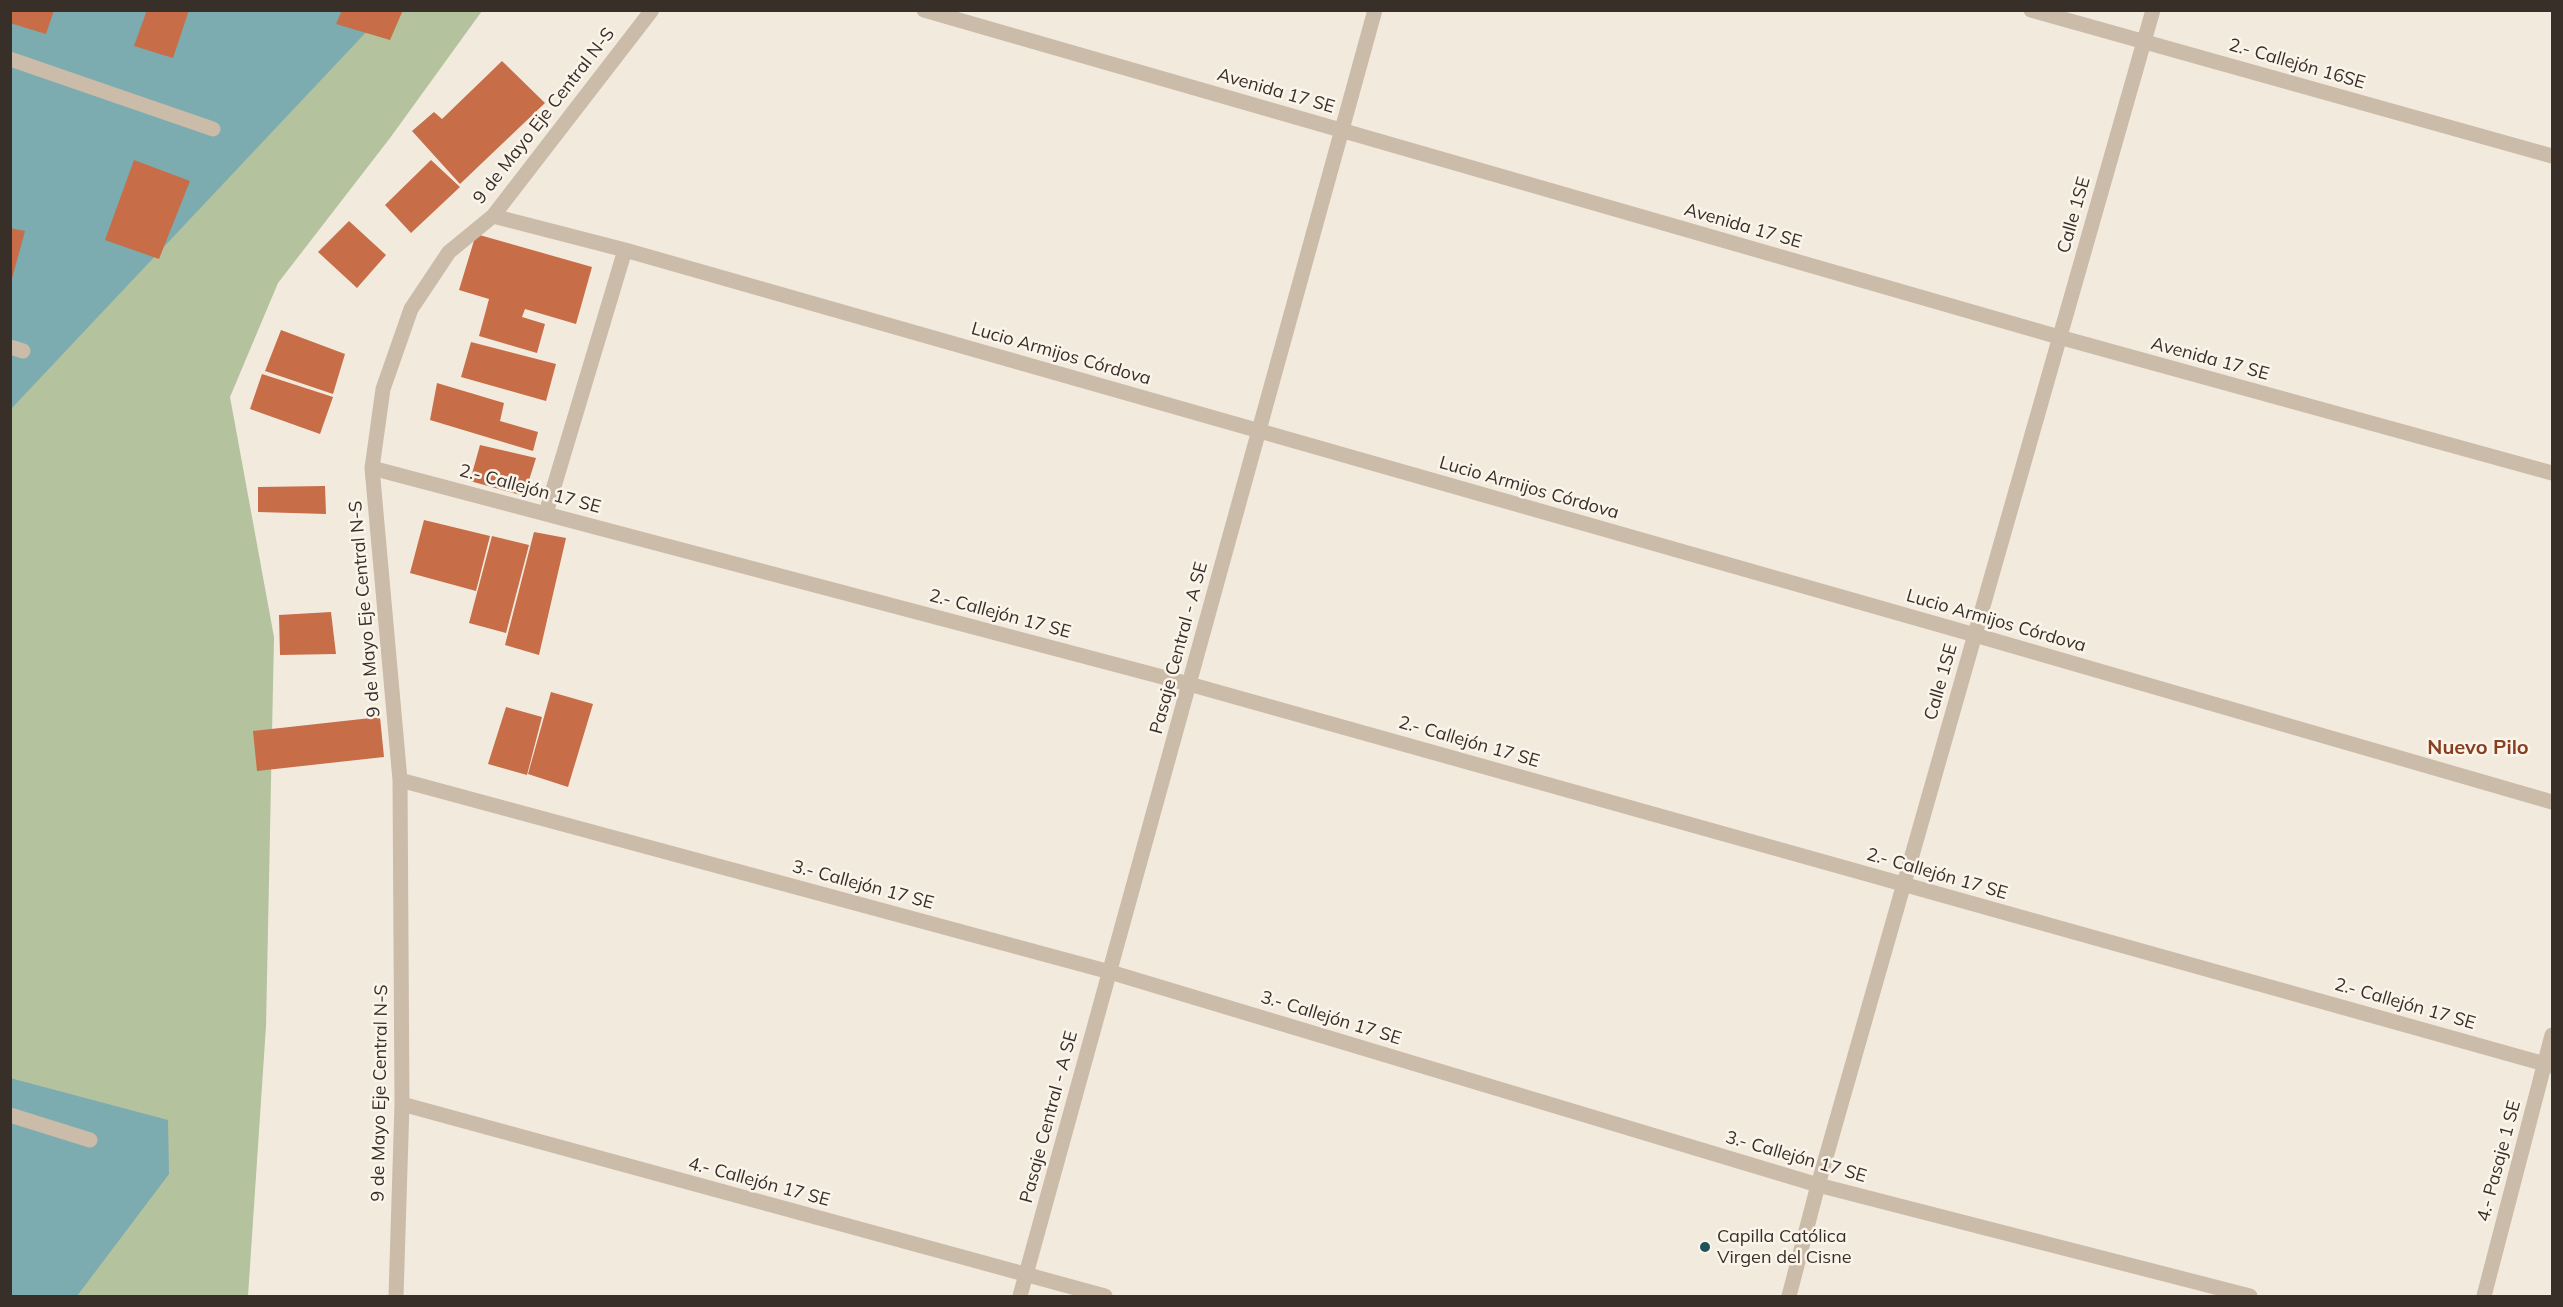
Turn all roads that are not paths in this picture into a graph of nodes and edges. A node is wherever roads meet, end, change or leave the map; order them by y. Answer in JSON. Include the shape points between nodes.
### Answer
{"nodes":[{"id":1,"x":652,"y":10,"type":"edge"},
{"id":2,"x":924,"y":10,"type":"edge"},
{"id":3,"x":1375,"y":10,"type":"edge"},
{"id":4,"x":2031,"y":10,"type":"edge"},
{"id":5,"x":2153,"y":10,"type":"edge"},
{"id":6,"x":2143,"y":42,"type":"junction"},
{"id":7,"x":10,"y":59,"type":"edge"},
{"id":8,"x":213,"y":129,"type":"dead end"},
{"id":9,"x":1342,"y":130,"type":"junction"},
{"id":10,"x":2553,"y":156,"type":"edge"},
{"id":11,"x":493,"y":216,"type":"junction"},
{"id":12,"x":625,"y":250,"type":"junction"},
{"id":13,"x":2059,"y":337,"type":"junction"},
{"id":14,"x":1259,"y":431,"type":"junction"},
{"id":15,"x":372,"y":468,"type":"junction"},
{"id":16,"x":2553,"y":473,"type":"edge"},
{"id":17,"x":546,"y":513,"type":"junction"},
{"id":18,"x":1975,"y":635,"type":"junction"},
{"id":19,"x":1189,"y":684,"type":"junction"},
{"id":20,"x":400,"y":780,"type":"junction"},
{"id":21,"x":2553,"y":802,"type":"edge"},
{"id":22,"x":1904,"y":885,"type":"junction"},
{"id":23,"x":1110,"y":972,"type":"junction"},
{"id":24,"x":2553,"y":1035,"type":"edge"},
{"id":25,"x":2548,"y":1065,"type":"edge"},
{"id":26,"x":402,"y":1104,"type":"junction"},
{"id":27,"x":10,"y":1114,"type":"edge"},
{"id":28,"x":90,"y":1140,"type":"dead end"},
{"id":29,"x":1818,"y":1185,"type":"junction"},
{"id":30,"x":1026,"y":1275,"type":"junction"},
{"id":31,"x":396,"y":1296,"type":"edge"},
{"id":32,"x":1020,"y":1296,"type":"edge"},
{"id":33,"x":1105,"y":1296,"type":"edge"},
{"id":34,"x":1789,"y":1296,"type":"edge"},
{"id":35,"x":2250,"y":1296,"type":"edge"},
{"id":36,"x":2484,"y":1296,"type":"edge"}],
"edges":[{"from":1,"to":11,"type":"street","name":"9 de Mayo Eje Central N-S"},
{"from":2,"to":9,"type":"street","name":"Avenida 17 SE"},
{"from":3,"to":9,"type":"street","name":"Pasaje Central - A SE"},
{"from":4,"to":6,"type":"street","name":"2.- Callejón 16SE"},
{"from":5,"to":6,"type":"street","name":"Calle 1SE"},
{"from":6,"to":10,"type":"street","name":"2.- Callejón 16SE"},
{"from":6,"to":13,"type":"street","name":"Calle 1SE"},
{"from":7,"to":8,"type":"street"},
{"from":9,"to":13,"type":"street","name":"Avenida 17 SE"},
{"from":9,"to":14,"type":"street","name":"Pasaje Central - A SE"},
{"from":11,"to":12,"type":"street","name":"Lucio Armijos Córdova"},
{"from":11,"to":15,"type":"street","name":"9 de Mayo Eje Central N-S","via":[[449,252],[411,309],[383,389]]},
{"from":12,"to":14,"type":"street","name":"Lucio Armijos Córdova"},
{"from":12,"to":17,"type":"street"},
{"from":13,"to":16,"type":"street","name":"Avenida 17 SE"},
{"from":13,"to":18,"type":"street","name":"Calle 1SE"},
{"from":14,"to":18,"type":"street","name":"Lucio Armijos Córdova"},
{"from":14,"to":19,"type":"street","name":"Pasaje Central - A SE"},
{"from":15,"to":17,"type":"street","name":"2.- Callejón 17 SE"},
{"from":15,"to":20,"type":"street","name":"9 de Mayo Eje Central N-S"},
{"from":17,"to":19,"type":"street","name":"2.- Callejón 17 SE"},
{"from":18,"to":21,"type":"street","name":"Lucio Armijos Córdova"},
{"from":18,"to":22,"type":"street","name":"Calle 1SE"},
{"from":19,"to":22,"type":"street","name":"2.- Callejón 17 SE"},
{"from":19,"to":23,"type":"street","name":"Pasaje Central - A SE"},
{"from":20,"to":23,"type":"street","name":"3.- Callejón 17 SE"},
{"from":20,"to":26,"type":"street","name":"9 de Mayo Eje Central N-S"},
{"from":22,"to":25,"type":"street","name":"2.- Callejón 17 SE"},
{"from":22,"to":29,"type":"street","name":"Calle 1SE"},
{"from":23,"to":29,"type":"street","name":"3.- Callejón 17 SE"},
{"from":23,"to":30,"type":"street","name":"Pasaje Central - A SE"},
{"from":24,"to":25,"type":"street","name":"4.- Pasaje 1 SE"},
{"from":25,"to":36,"type":"street","name":"4.- Pasaje 1 SE"},
{"from":26,"to":30,"type":"street","name":"4.- Callejón 17 SE"},
{"from":26,"to":31,"type":"street","name":"9 de Mayo Eje Central N-S"},
{"from":27,"to":28,"type":"street"},
{"from":29,"to":34,"type":"street","name":"Calle 1SE"},
{"from":29,"to":35,"type":"street","name":"3.- Callejón 17 SE"},
{"from":30,"to":32,"type":"street","name":"Pasaje Central - A SE"},
{"from":30,"to":33,"type":"street","name":"4.- Callejón 17 SE"}]}
